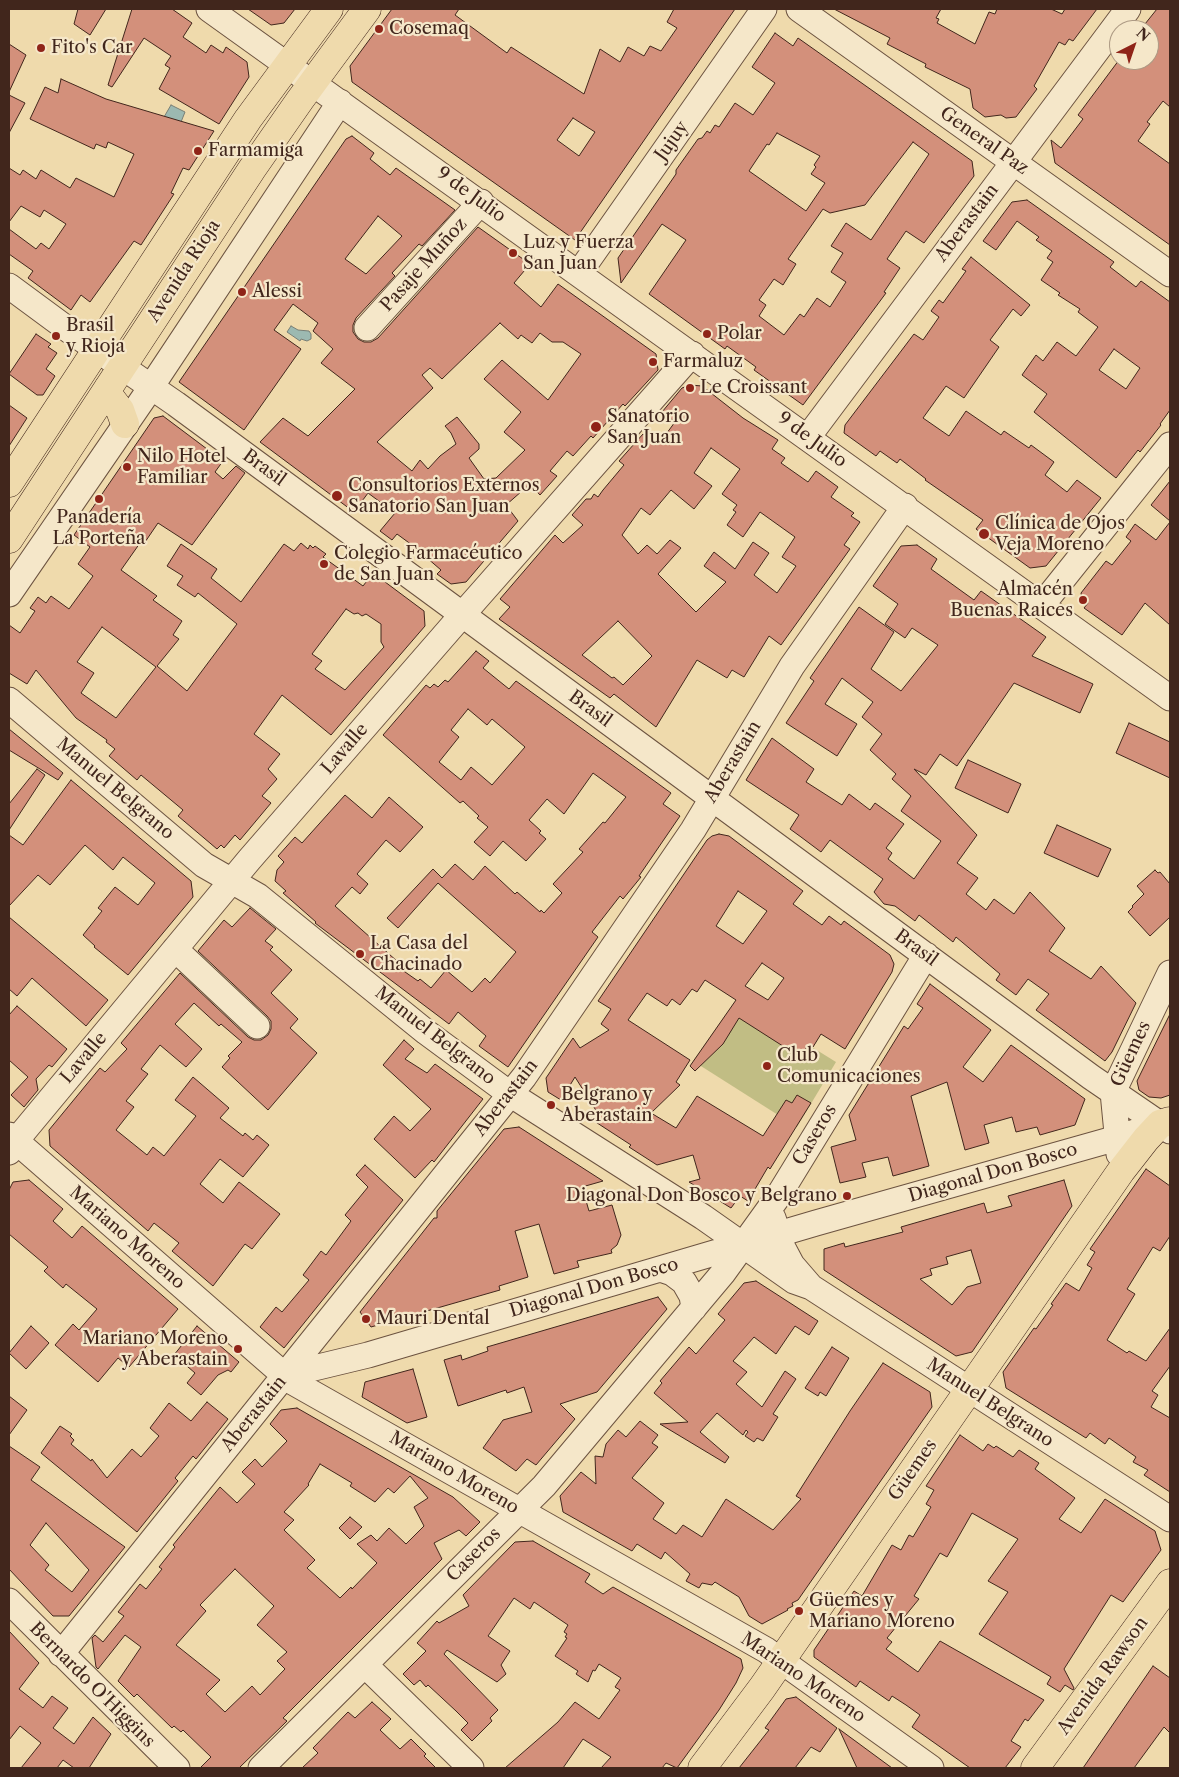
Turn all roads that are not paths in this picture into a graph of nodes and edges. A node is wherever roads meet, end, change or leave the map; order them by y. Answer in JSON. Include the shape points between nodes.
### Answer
{"nodes":[{"id":1,"x":210,"y":9,"type":"edge"},
{"id":2,"x":329,"y":9,"type":"edge"},
{"id":3,"x":367,"y":9,"type":"edge"},
{"id":4,"x":764,"y":9,"type":"edge"},
{"id":5,"x":798,"y":9,"type":"edge"},
{"id":6,"x":1128,"y":9,"type":"edge"},
{"id":7,"x":288,"y":64,"type":"junction"},
{"id":8,"x":313,"y":82,"type":"junction"},
{"id":9,"x":340,"y":102,"type":"junction"},
{"id":10,"x":1013,"y":162,"type":"junction"},
{"id":11,"x":252,"y":169,"type":"junction"},
{"id":12,"x":481,"y":202,"type":"junction"},
{"id":13,"x":154,"y":260,"type":"junction"},
{"id":14,"x":580,"y":273,"type":"junction"},
{"id":15,"x":1170,"y":274,"type":"edge"},
{"id":16,"x":9,"y":286,"type":"edge"},
{"id":17,"x":367,"y":328,"type":"dead end"},
{"id":18,"x":96,"y":349,"type":"junction"},
{"id":19,"x":692,"y":354,"type":"junction"},
{"id":20,"x":151,"y":386,"type":"junction"},
{"id":21,"x":113,"y":396,"type":"junction"},
{"id":22,"x":54,"y":413,"type":"junction"},
{"id":23,"x":808,"y":437,"type":"junction"},
{"id":24,"x":1170,"y":446,"type":"edge"},
{"id":25,"x":9,"y":483,"type":"edge"},
{"id":26,"x":905,"y":506,"type":"junction"},
{"id":27,"x":9,"y":539,"type":"edge"},
{"id":28,"x":9,"y":594,"type":"edge"},
{"id":29,"x":1042,"y":605,"type":"junction"},
{"id":30,"x":462,"y":614,"type":"junction"},
{"id":31,"x":1170,"y":698,"type":"edge"},
{"id":32,"x":9,"y":700,"type":"edge"},
{"id":33,"x":712,"y":798,"type":"junction"},
{"id":34,"x":232,"y":880,"type":"junction"},
{"id":35,"x":175,"y":949,"type":"junction"},
{"id":36,"x":926,"y":955,"type":"junction"},
{"id":37,"x":1170,"y":973,"type":"edge"},
{"id":38,"x":257,"y":1026,"type":"dead end"},
{"id":39,"x":1113,"y":1092,"type":"junction"},
{"id":40,"x":510,"y":1094,"type":"junction"},
{"id":41,"x":1167,"y":1126,"type":"edge"},
{"id":42,"x":1117,"y":1138,"type":"junction"},
{"id":43,"x":11,"y":1143,"type":"edge"},
{"id":44,"x":1120,"y":1170,"type":"junction"},
{"id":45,"x":778,"y":1196,"type":"junction"},
{"id":46,"x":816,"y":1223,"type":"junction"},
{"id":47,"x":777,"y":1235,"type":"junction"},
{"id":48,"x":743,"y":1246,"type":"junction"},
{"id":49,"x":660,"y":1269,"type":"junction"},
{"id":50,"x":811,"y":1287,"type":"junction"},
{"id":51,"x":694,"y":1308,"type":"junction"},
{"id":52,"x":285,"y":1376,"type":"junction"},
{"id":53,"x":968,"y":1390,"type":"junction"},
{"id":54,"x":520,"y":1510,"type":"junction"},
{"id":55,"x":1170,"y":1519,"type":"edge"},
{"id":56,"x":1170,"y":1583,"type":"edge"},
{"id":57,"x":9,"y":1601,"type":"edge"},
{"id":58,"x":61,"y":1654,"type":"junction"},
{"id":59,"x":781,"y":1660,"type":"junction"},
{"id":60,"x":365,"y":1665,"type":"junction"},
{"id":61,"x":177,"y":1768,"type":"edge"},
{"id":62,"x":261,"y":1768,"type":"edge"},
{"id":63,"x":471,"y":1768,"type":"edge"},
{"id":64,"x":702,"y":1768,"type":"edge"},
{"id":65,"x":931,"y":1768,"type":"edge"},
{"id":66,"x":1035,"y":1768,"type":"edge"}],
"edges":[{"from":1,"to":7,"type":"street","name":"9 de Julio"},
{"from":2,"to":7,"type":"main road","name":"Avenida Rioja"},
{"from":3,"to":8,"type":"main road","name":"Avenida Rioja"},
{"from":4,"to":14,"type":"street","name":"Jujuy"},
{"from":5,"to":10,"type":"street","name":"General Paz"},
{"from":6,"to":10,"type":"street","name":"Aberastain"},
{"from":7,"to":8,"type":"street","name":"9 de Julio"},
{"from":7,"to":11,"type":"main road","via":[[291,83],[258,137]]},
{"from":7,"to":13,"type":"main road","name":"Avenida Rioja"},
{"from":8,"to":9,"type":"street","name":"9 de Julio"},
{"from":8,"to":11,"type":"main road","name":"Avenida Rioja"},
{"from":9,"to":12,"type":"street","name":"9 de Julio"},
{"from":9,"to":20,"type":"street","name":"Avenida Rioja"},
{"from":10,"to":15,"type":"street","name":"General Paz"},
{"from":10,"to":23,"type":"street","name":"Aberastain"},
{"from":11,"to":21,"type":"main road","name":"Avenida Rioja"},
{"from":12,"to":14,"type":"street","name":"9 de Julio"},
{"from":12,"to":17,"type":"street","name":"Pasaje Muñoz"},
{"from":13,"to":18,"type":"main road","name":"Avenida Rioja"},
{"from":13,"to":21,"type":"main road","via":[[149,299],[120,346]]},
{"from":14,"to":19,"type":"street","name":"9 de Julio"},
{"from":16,"to":18,"type":"street","name":"Brasil"},
{"from":18,"to":21,"type":"street","name":"Brasil"},
{"from":18,"to":22,"type":"main road","name":"Avenida Rioja"},
{"from":19,"to":23,"type":"street","name":"9 de Julio"},
{"from":19,"to":30,"type":"street","name":"Lavalle"},
{"from":20,"to":21,"type":"street","name":"Brasil"},
{"from":20,"to":21,"type":"street","name":"Avenida Rioja"},
{"from":20,"to":30,"type":"street","name":"Brasil"},
{"from":21,"to":22,"type":"main road","via":[[74,404]]},
{"from":21,"to":27,"type":"main road","name":"Avenida Rioja"},
{"from":21,"to":28,"type":"street","name":"Avenida Rioja"},
{"from":22,"to":25,"type":"main road","name":"Avenida Rioja"},
{"from":23,"to":26,"type":"street","name":"9 de Julio"},
{"from":24,"to":29,"type":"street"},
{"from":26,"to":29,"type":"street","name":"9 de Julio"},
{"from":26,"to":33,"type":"street","name":"Aberastain","via":[[792,666]]},
{"from":29,"to":31,"type":"street","name":"9 de Julio"},
{"from":30,"to":33,"type":"street","name":"Brasil"},
{"from":30,"to":34,"type":"street","name":"Lavalle"},
{"from":32,"to":34,"type":"street","name":"Manuel Belgrano","via":[[204,865]]},
{"from":33,"to":36,"type":"street","name":"Brasil"},
{"from":33,"to":40,"type":"street","name":"Aberastain"},
{"from":34,"to":35,"type":"street","name":"Lavalle"},
{"from":34,"to":40,"type":"street","name":"Manuel Belgrano","via":[[258,896],[426,1032]]},
{"from":35,"to":38,"type":"street"},
{"from":35,"to":43,"type":"street","name":"Lavalle"},
{"from":36,"to":39,"type":"street","name":"Brasil"},
{"from":36,"to":45,"type":"street","name":"Caseros"},
{"from":37,"to":39,"type":"street","name":"Güemes"},
{"from":39,"to":41,"type":"street","name":"Brasil"},
{"from":39,"to":42,"type":"street","name":"Güemes"},
{"from":40,"to":48,"type":"street","name":"Manuel Belgrano"},
{"from":40,"to":52,"type":"street","name":"Aberastain"},
{"from":41,"to":42,"type":"street","name":"Diagonal Don Bosco"},
{"from":41,"to":44,"type":"main road","name":"Güemes","via":[[1146,1139]]},
{"from":42,"to":44,"type":"street","name":"Güemes"},
{"from":42,"to":46,"type":"street","name":"Diagonal Don Bosco"},
{"from":43,"to":52,"type":"street","name":"Mariano Moreno"},
{"from":44,"to":53,"type":"main road","name":"Güemes"},
{"from":45,"to":46,"type":"street","via":[[790,1201],[804,1217]]},
{"from":45,"to":47,"type":"street","name":"Manuel Belgrano"},
{"from":45,"to":48,"type":"street","name":"Caseros"},
{"from":46,"to":47,"type":"street","name":"Diagonal Don Bosco"},
{"from":47,"to":48,"type":"street","name":"Diagonal Don Bosco"},
{"from":47,"to":50,"type":"street","name":"Manuel Belgrano","via":[[792,1264]]},
{"from":48,"to":49,"type":"street","name":"Diagonal Don Bosco"},
{"from":48,"to":50,"type":"street","name":"Manuel Belgrano","via":[[794,1281]]},
{"from":48,"to":51,"type":"street","name":"Caseros"},
{"from":49,"to":51,"type":"street","via":[[684,1282]]},
{"from":49,"to":52,"type":"street","name":"Diagonal Don Bosco","via":[[368,1355]]},
{"from":50,"to":53,"type":"street","name":"Manuel Belgrano"},
{"from":51,"to":54,"type":"street","name":"Caseros","via":[[544,1486]]},
{"from":52,"to":54,"type":"street","name":"Mariano Moreno"},
{"from":52,"to":58,"type":"street","name":"Aberastain"},
{"from":53,"to":55,"type":"street","name":"Manuel Belgrano"},
{"from":53,"to":59,"type":"main road","name":"Güemes"},
{"from":54,"to":59,"type":"street","name":"Mariano Moreno"},
{"from":54,"to":60,"type":"street","name":"Caseros"},
{"from":56,"to":66,"type":"main road","name":"Avenida Rawson"},
{"from":57,"to":58,"type":"street","name":"Bernardo O'Higgins"},
{"from":58,"to":61,"type":"street","name":"Bernardo O'Higgins"},
{"from":59,"to":64,"type":"main road","name":"Güemes"},
{"from":59,"to":65,"type":"street","name":"Mariano Moreno"},
{"from":60,"to":62,"type":"street","name":"Caseros"},
{"from":60,"to":63,"type":"street"}]}
